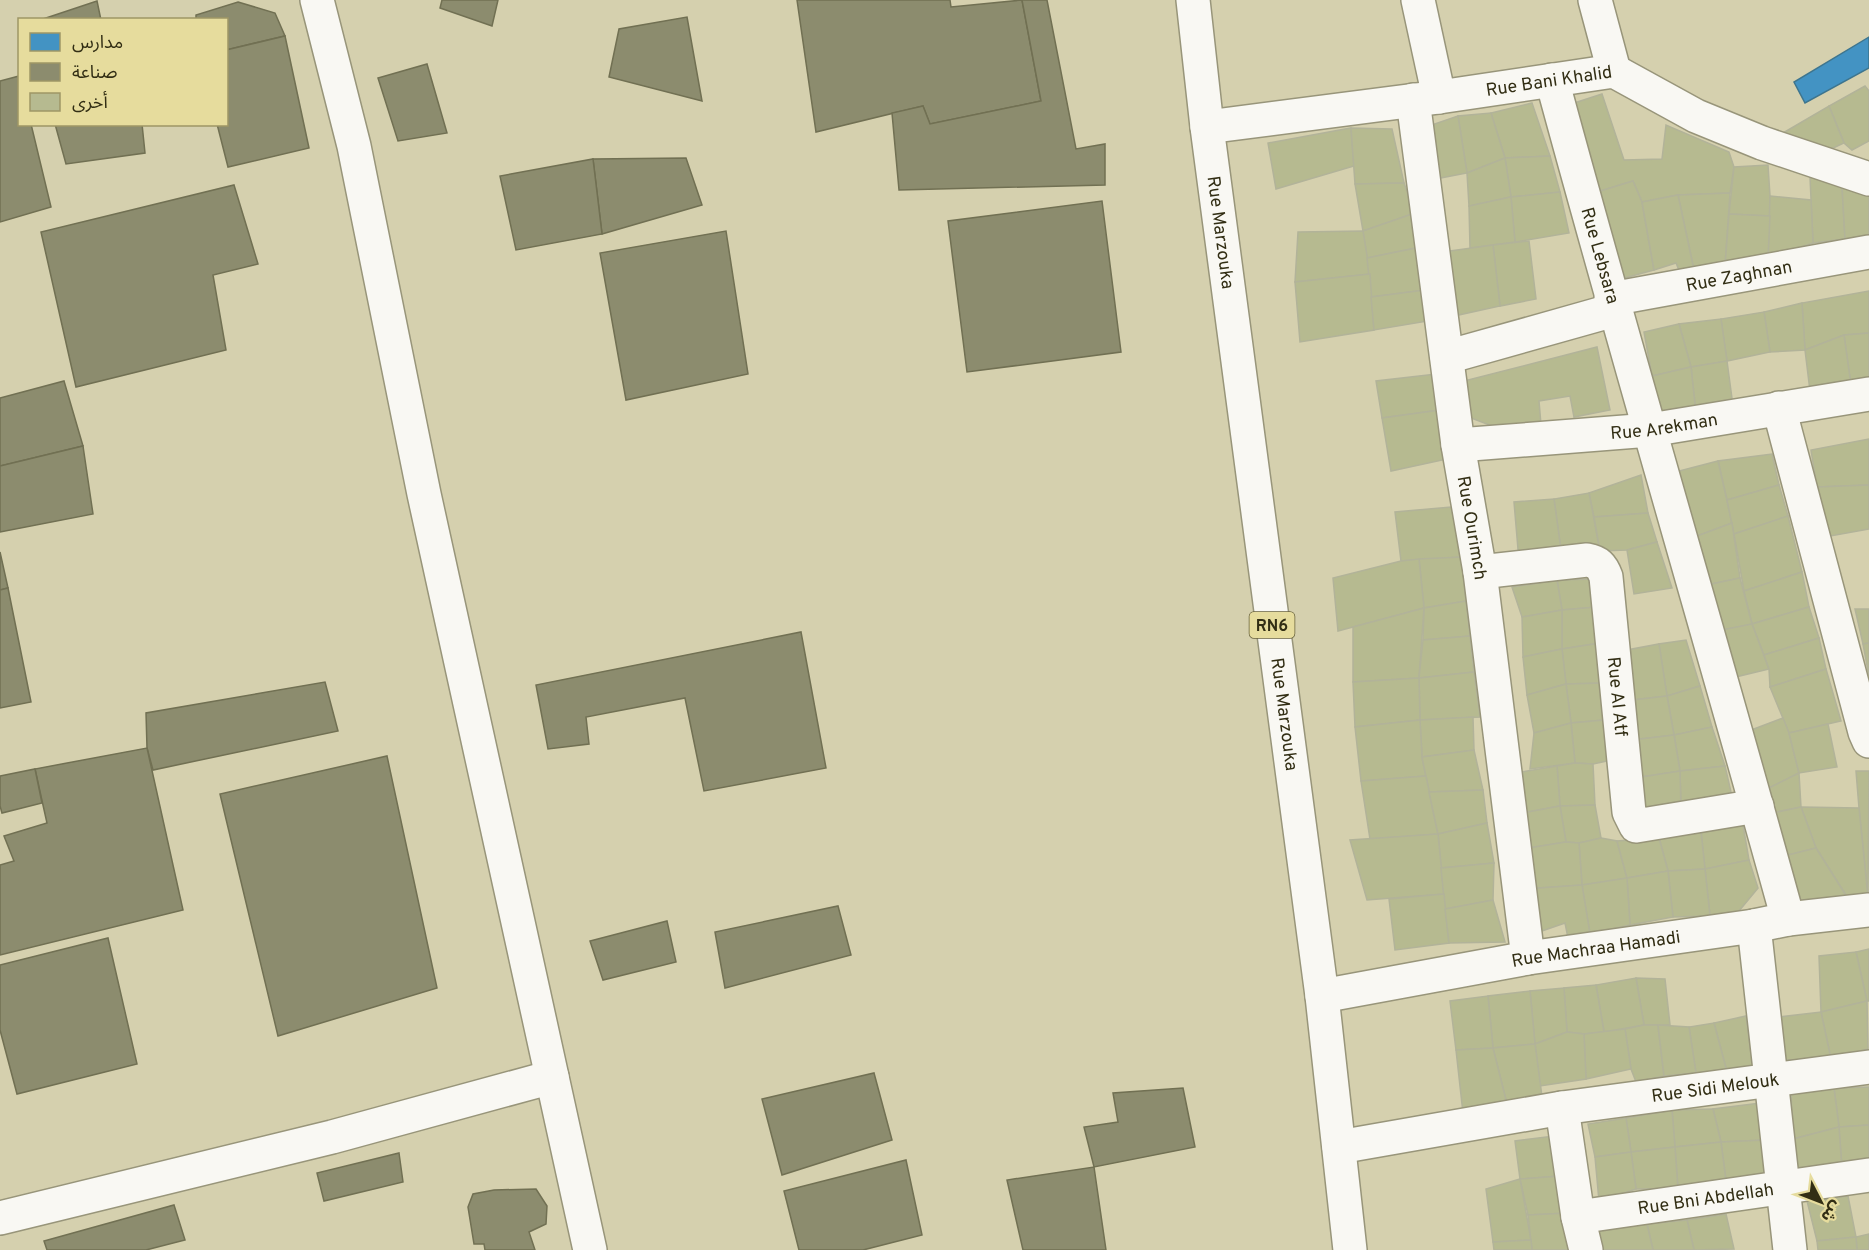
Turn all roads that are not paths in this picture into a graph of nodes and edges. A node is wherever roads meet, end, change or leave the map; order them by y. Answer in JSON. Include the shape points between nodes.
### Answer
{"nodes":[{"id":1,"x":317,"y":0,"type":"edge"},
{"id":2,"x":1193,"y":0,"type":"edge"},
{"id":3,"x":1418,"y":0,"type":"edge"},
{"id":4,"x":1595,"y":0,"type":"edge"},
{"id":5,"x":1614,"y":71,"type":"junction"},
{"id":6,"x":1552,"y":80,"type":"junction"},
{"id":7,"x":1426,"y":98,"type":"junction"},
{"id":8,"x":1207,"y":127,"type":"junction"},
{"id":9,"x":1862,"y":171,"type":"edge"},
{"id":10,"x":1869,"y":252,"type":"edge"},
{"id":11,"x":1613,"y":304,"type":"junction"},
{"id":12,"x":1447,"y":357,"type":"junction"},
{"id":13,"x":1869,"y":394,"type":"edge"},
{"id":14,"x":1779,"y":408,"type":"junction"},
{"id":15,"x":1650,"y":430,"type":"junction"},
{"id":16,"x":1458,"y":445,"type":"junction"},
{"id":17,"x":1480,"y":572,"type":"junction"},
{"id":18,"x":1869,"y":741,"type":"edge"},
{"id":19,"x":1757,"y":806,"type":"junction"},
{"id":20,"x":1869,"y":910,"type":"edge"},
{"id":21,"x":1788,"y":919,"type":"junction"},
{"id":22,"x":1754,"y":926,"type":"junction"},
{"id":23,"x":1528,"y":958,"type":"junction"},
{"id":24,"x":1322,"y":996,"type":"junction"},
{"id":25,"x":1869,"y":1067,"type":"edge"},
{"id":26,"x":552,"y":1077,"type":"junction"},
{"id":27,"x":1772,"y":1081,"type":"junction"},
{"id":28,"x":1562,"y":1108,"type":"junction"},
{"id":29,"x":1339,"y":1147,"type":"junction"},
{"id":30,"x":1869,"y":1175,"type":"edge"},
{"id":31,"x":1784,"y":1187,"type":"junction"},
{"id":32,"x":1578,"y":1217,"type":"junction"},
{"id":33,"x":0,"y":1218,"type":"edge"},
{"id":34,"x":590,"y":1250,"type":"edge"},
{"id":35,"x":1350,"y":1250,"type":"edge"},
{"id":36,"x":1586,"y":1250,"type":"edge"},
{"id":37,"x":1790,"y":1250,"type":"edge"}],
"edges":[{"from":1,"to":26,"type":"street","via":[[354,147],[424,494]]},
{"from":2,"to":8,"type":"street","name":"Rue Marzouka","number":"RN6"},
{"from":3,"to":7,"type":"street","name":"Rue Ourimch"},
{"from":4,"to":5,"type":"street"},
{"from":5,"to":6,"type":"street","name":"Rue Bani Khalid"},
{"from":5,"to":9,"type":"street","name":"Rue Bani Khalid","via":[[1696,116],[1762,143]]},
{"from":6,"to":7,"type":"street","name":"Rue Bani Khalid"},
{"from":6,"to":11,"type":"street","name":"Rue Lebsara"},
{"from":7,"to":8,"type":"street","name":"Rue Bani Khalid"},
{"from":7,"to":12,"type":"street","name":"Rue Ourimch"},
{"from":8,"to":24,"type":"street","name":"Rue Marzouka","number":"RN6"},
{"from":10,"to":11,"type":"street","name":"Rue Zaghnan"},
{"from":11,"to":12,"type":"street","name":"Rue Zaghnan"},
{"from":11,"to":15,"type":"street","name":"Rue Lebsara"},
{"from":12,"to":16,"type":"street","name":"Rue Ourimch"},
{"from":13,"to":14,"type":"street","name":"Rue Arekman"},
{"from":14,"to":15,"type":"street","name":"Rue Arekman"},
{"from":14,"to":18,"type":"street"},
{"from":15,"to":16,"type":"street","name":"Rue Arekman"},
{"from":15,"to":19,"type":"street","name":"Rue Lebsara"},
{"from":16,"to":17,"type":"street","name":"Rue Ourimch"},
{"from":17,"to":19,"type":"street","name":"Rue Al Atf","via":[[1587,560],[1603,568],[1629,812],[1636,826]]},
{"from":17,"to":23,"type":"street","name":"Rue Ourimch"},
{"from":19,"to":21,"type":"street","name":"Rue Lebsara"},
{"from":20,"to":21,"type":"street","name":"Rue Machraa Hamadi"},
{"from":21,"to":22,"type":"street","name":"Rue Machraa Hamadi"},
{"from":22,"to":23,"type":"street","name":"Rue Machraa Hamadi"},
{"from":22,"to":27,"type":"street"},
{"from":23,"to":24,"type":"street","name":"Rue Machraa Hamadi"},
{"from":24,"to":29,"type":"street","name":"Rue Marzouka","number":"RN6"},
{"from":25,"to":27,"type":"street","name":"Rue Sidi Melouk"},
{"from":26,"to":33,"type":"street","via":[[332,1137]]},
{"from":26,"to":34,"type":"street"},
{"from":27,"to":28,"type":"street","name":"Rue Sidi Melouk"},
{"from":27,"to":31,"type":"street"},
{"from":28,"to":29,"type":"street","name":"Rue Sidi Melouk"},
{"from":28,"to":32,"type":"street"},
{"from":29,"to":35,"type":"street","name":"Rue Marzouka","number":"RN6"},
{"from":30,"to":31,"type":"street","name":"Rue Bni Abdellah"},
{"from":31,"to":32,"type":"street","name":"Rue Bni Abdellah"},
{"from":31,"to":37,"type":"street"},
{"from":32,"to":36,"type":"street"}]}
